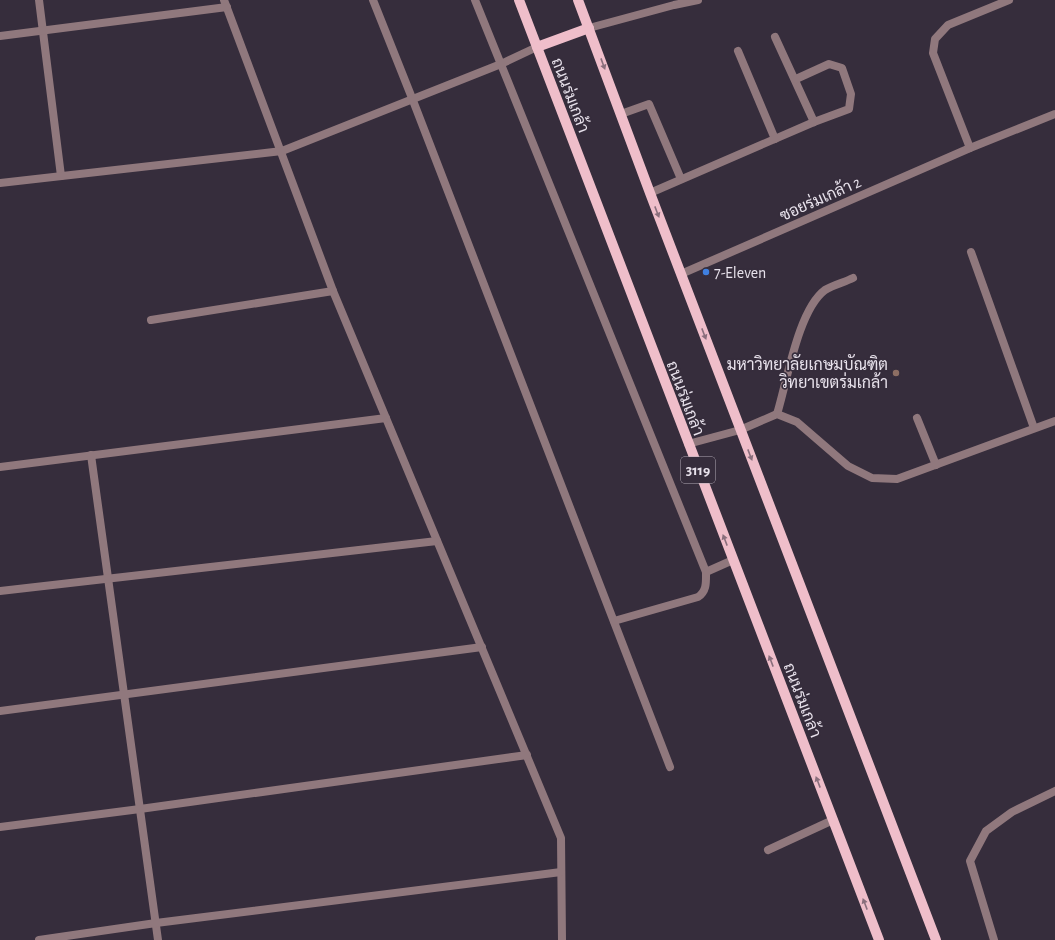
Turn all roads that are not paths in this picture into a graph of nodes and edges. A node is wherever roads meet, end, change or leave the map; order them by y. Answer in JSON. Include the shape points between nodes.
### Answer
{"nodes":[{"id":1,"x":39,"y":0,"type":"edge"},
{"id":2,"x":373,"y":0,"type":"edge"},
{"id":3,"x":475,"y":0,"type":"edge"},
{"id":4,"x":519,"y":0,"type":"edge"},
{"id":5,"x":578,"y":0,"type":"edge"},
{"id":6,"x":698,"y":0,"type":"edge"},
{"id":7,"x":1009,"y":0,"type":"edge"},
{"id":8,"x":673,"y":2,"type":"edge"},
{"id":9,"x":226,"y":3,"type":"edge"},
{"id":10,"x":589,"y":28,"type":"junction"},
{"id":11,"x":43,"y":30,"type":"junction"},
{"id":12,"x":0,"y":36,"type":"edge"},
{"id":13,"x":775,"y":37,"type":"dead end"},
{"id":14,"x":537,"y":47,"type":"junction"},
{"id":15,"x":738,"y":51,"type":"dead end"},
{"id":16,"x":501,"y":64,"type":"junction"},
{"id":17,"x":796,"y":79,"type":"junction"},
{"id":18,"x":412,"y":98,"type":"junction"},
{"id":19,"x":621,"y":114,"type":"junction"},
{"id":20,"x":1055,"y":114,"type":"edge"},
{"id":21,"x":814,"y":122,"type":"junction"},
{"id":22,"x":775,"y":139,"type":"junction"},
{"id":23,"x":970,"y":148,"type":"junction"},
{"id":24,"x":282,"y":151,"type":"junction"},
{"id":25,"x":61,"y":176,"type":"junction"},
{"id":26,"x":681,"y":179,"type":"junction"},
{"id":27,"x":0,"y":183,"type":"edge"},
{"id":28,"x":650,"y":193,"type":"junction"},
{"id":29,"x":972,"y":252,"type":"dead end"},
{"id":30,"x":681,"y":274,"type":"junction"},
{"id":31,"x":853,"y":278,"type":"dead end"},
{"id":32,"x":333,"y":291,"type":"junction"},
{"id":33,"x":150,"y":320,"type":"dead end"},
{"id":34,"x":777,"y":414,"type":"junction"},
{"id":35,"x":386,"y":418,"type":"junction"},
{"id":36,"x":917,"y":418,"type":"dead end"},
{"id":37,"x":1055,"y":421,"type":"edge"},
{"id":38,"x":1034,"y":428,"type":"junction"},
{"id":39,"x":740,"y":430,"type":"junction"},
{"id":40,"x":688,"y":444,"type":"junction"},
{"id":41,"x":90,"y":455,"type":"junction"},
{"id":42,"x":936,"y":465,"type":"junction"},
{"id":43,"x":0,"y":467,"type":"edge"},
{"id":44,"x":438,"y":541,"type":"junction"},
{"id":45,"x":733,"y":560,"type":"junction"},
{"id":46,"x":706,"y":572,"type":"junction"},
{"id":47,"x":108,"y":580,"type":"junction"},
{"id":48,"x":0,"y":591,"type":"edge"},
{"id":49,"x":614,"y":621,"type":"junction"},
{"id":50,"x":482,"y":647,"type":"junction"},
{"id":51,"x":124,"y":695,"type":"junction"},
{"id":52,"x":0,"y":711,"type":"edge"},
{"id":53,"x":526,"y":755,"type":"junction"},
{"id":54,"x":670,"y":767,"type":"dead end"},
{"id":55,"x":1055,"y":791,"type":"edge"},
{"id":56,"x":140,"y":809,"type":"junction"},
{"id":57,"x":833,"y":820,"type":"junction"},
{"id":58,"x":0,"y":827,"type":"edge"},
{"id":59,"x":768,"y":850,"type":"dead end"},
{"id":60,"x":561,"y":872,"type":"junction"},
{"id":61,"x":156,"y":923,"type":"junction"},
{"id":62,"x":39,"y":940,"type":"edge"},
{"id":63,"x":158,"y":940,"type":"edge"},
{"id":64,"x":562,"y":940,"type":"edge"},
{"id":65,"x":879,"y":940,"type":"edge"},
{"id":66,"x":936,"y":940,"type":"edge"},
{"id":67,"x":994,"y":940,"type":"edge"}],
"edges":[{"from":1,"to":11,"type":"street"},
{"from":2,"to":18,"type":"street"},
{"from":3,"to":16,"type":"street"},
{"from":4,"to":14,"type":"main road","name":"ถนนร่มเกล้า","number":"3119"},
{"from":5,"to":10,"type":"main road"},
{"from":6,"to":8,"type":"street"},
{"from":7,"to":23,"type":"street","via":[[948,25],[935,39],[933,53]]},
{"from":8,"to":10,"type":"street"},
{"from":9,"to":11,"type":"street"},
{"from":9,"to":24,"type":"street"},
{"from":10,"to":14,"type":"main road"},
{"from":10,"to":19,"type":"main road","one_way":true},
{"from":11,"to":12,"type":"street"},
{"from":11,"to":25,"type":"street"},
{"from":13,"to":17,"type":"street"},
{"from":14,"to":16,"type":"street"},
{"from":14,"to":40,"type":"main road","name":"ถนนร่มเกล้า","number":"3119"},
{"from":15,"to":22,"type":"street"},
{"from":16,"to":18,"type":"street"},
{"from":16,"to":46,"type":"street"},
{"from":17,"to":21,"type":"street"},
{"from":17,"to":21,"type":"street","via":[[829,64],[842,68],[851,94],[849,109]]},
{"from":18,"to":24,"type":"street"},
{"from":18,"to":49,"type":"street"},
{"from":19,"to":26,"type":"street","via":[[649,104]]},
{"from":19,"to":28,"type":"main road"},
{"from":20,"to":23,"type":"street","name":"ซอยร่มเกล้า 2"},
{"from":21,"to":22,"type":"street"},
{"from":22,"to":26,"type":"street"},
{"from":23,"to":30,"type":"street","name":"ซอยร่มเกล้า 2"},
{"from":24,"to":25,"type":"street"},
{"from":24,"to":32,"type":"street"},
{"from":25,"to":27,"type":"street"},
{"from":26,"to":28,"type":"street"},
{"from":28,"to":30,"type":"main road","one_way":true},
{"from":29,"to":38,"type":"street"},
{"from":30,"to":39,"type":"main road","one_way":true},
{"from":31,"to":34,"type":"street","via":[[825,290],[806,313]]},
{"from":32,"to":33,"type":"street"},
{"from":32,"to":35,"type":"street"},
{"from":34,"to":39,"type":"street"},
{"from":34,"to":42,"type":"street","via":[[797,422],[848,466],[872,478],[896,479]]},
{"from":35,"to":41,"type":"street"},
{"from":35,"to":44,"type":"street"},
{"from":36,"to":42,"type":"street"},
{"from":37,"to":38,"type":"street"},
{"from":38,"to":42,"type":"street"},
{"from":39,"to":40,"type":"street"},
{"from":39,"to":66,"type":"main road","one_way":true},
{"from":45,"to":40,"type":"main road","name":"ถนนร่มเกล้า","number":"3119","one_way":true},
{"from":41,"to":43,"type":"street"},
{"from":41,"to":47,"type":"street"},
{"from":44,"to":47,"type":"street"},
{"from":44,"to":50,"type":"street"},
{"from":45,"to":46,"type":"street"},
{"from":57,"to":45,"type":"main road","name":"ถนนร่มเกล้า","number":"3119","one_way":true},
{"from":46,"to":49,"type":"street","via":[[705,589],[698,597]]},
{"from":47,"to":48,"type":"street"},
{"from":47,"to":51,"type":"street"},
{"from":49,"to":54,"type":"street"},
{"from":50,"to":51,"type":"street"},
{"from":50,"to":53,"type":"street"},
{"from":51,"to":52,"type":"street"},
{"from":51,"to":56,"type":"street"},
{"from":53,"to":56,"type":"street"},
{"from":53,"to":60,"type":"street","via":[[561,838]]},
{"from":55,"to":67,"type":"street","via":[[1012,812],[986,831],[970,860]]},
{"from":56,"to":58,"type":"street"},
{"from":56,"to":61,"type":"street"},
{"from":57,"to":59,"type":"street"},
{"from":65,"to":57,"type":"main road","name":"ถนนร่มเกล้า","number":"3119","one_way":true},
{"from":60,"to":61,"type":"street"},
{"from":60,"to":64,"type":"street"},
{"from":61,"to":62,"type":"street"},
{"from":61,"to":63,"type":"street"}]}
